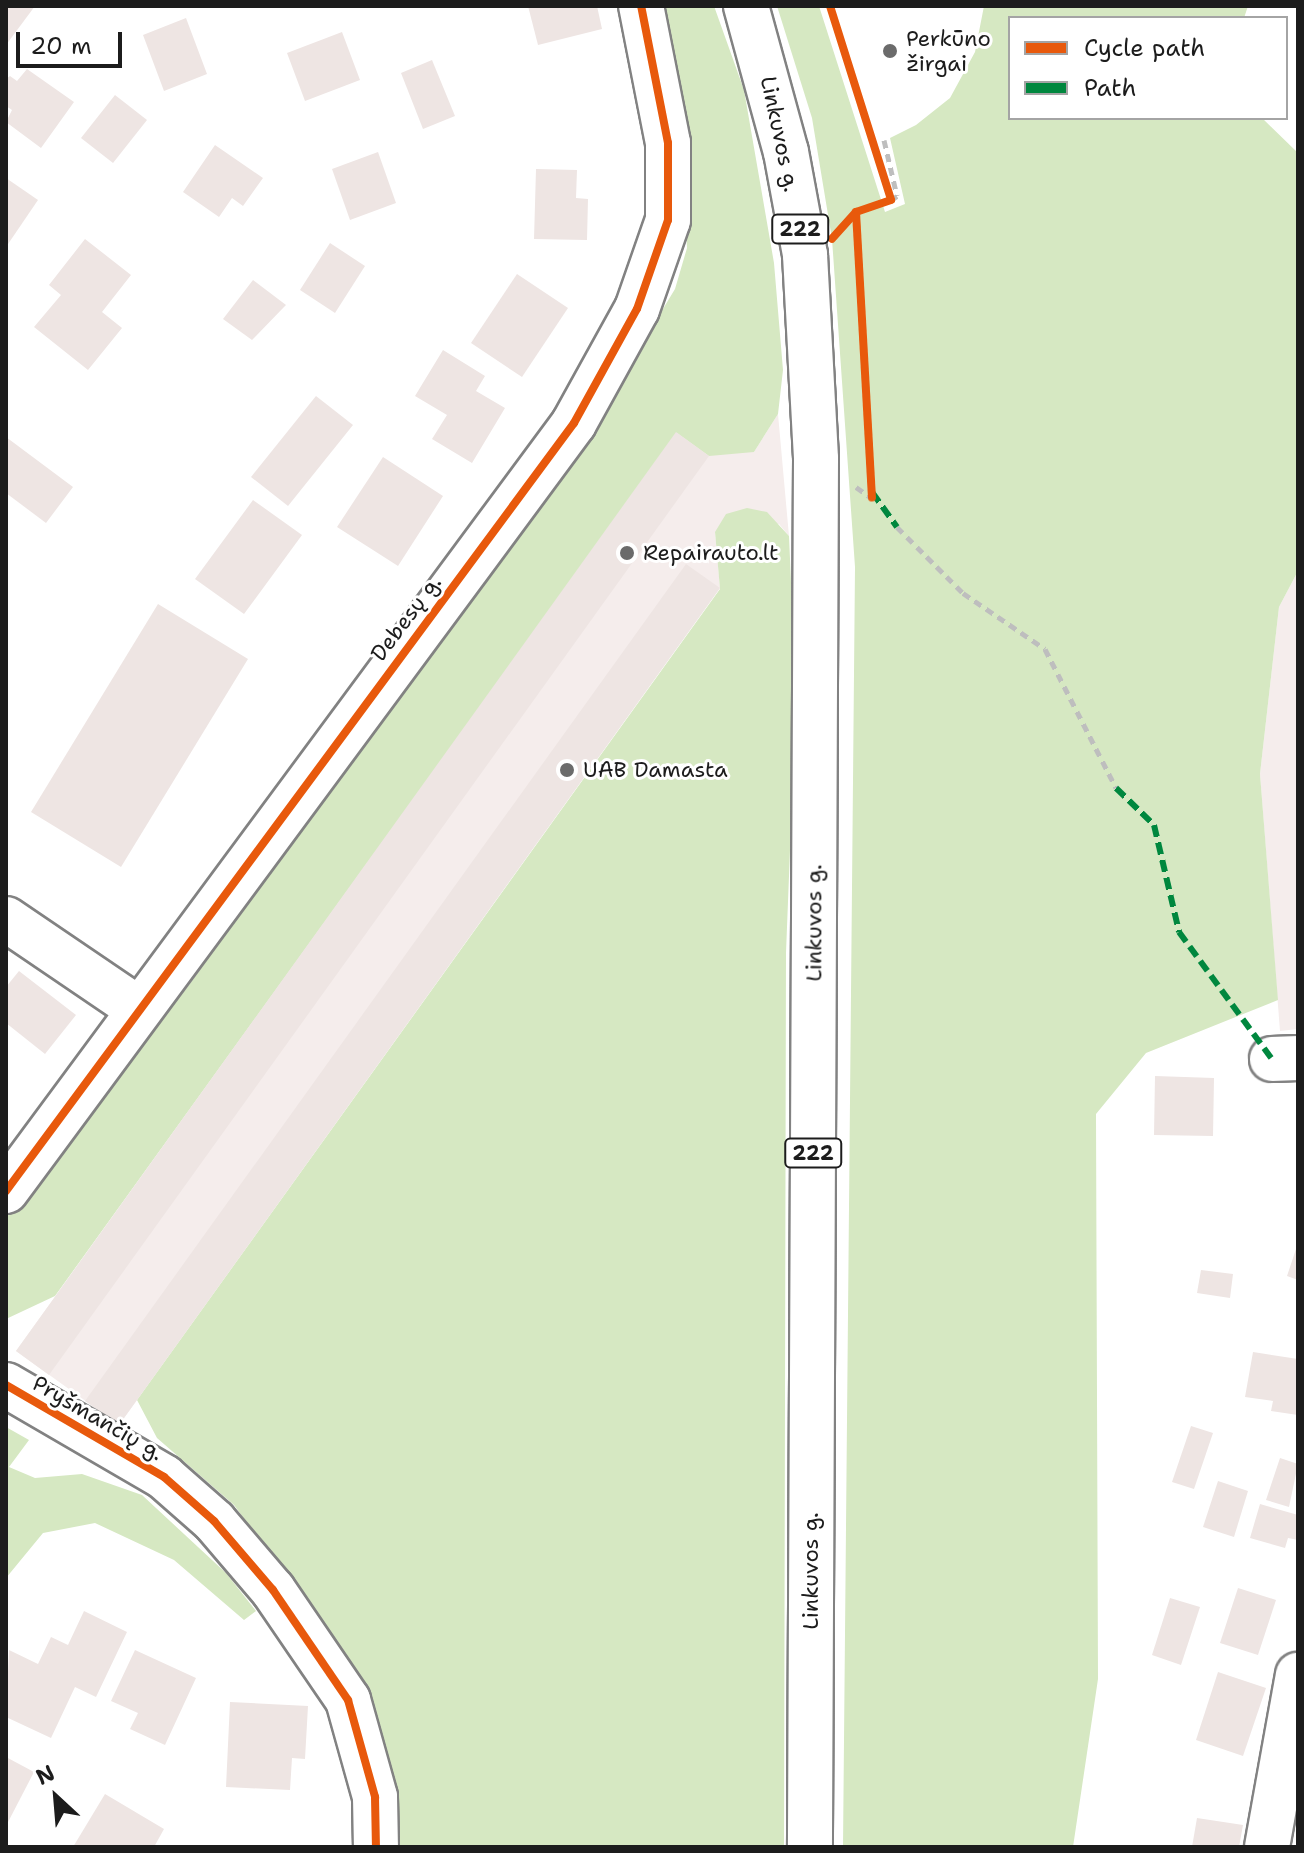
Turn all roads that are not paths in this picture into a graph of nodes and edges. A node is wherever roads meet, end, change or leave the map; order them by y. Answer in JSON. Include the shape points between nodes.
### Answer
{"nodes":[{"id":1,"x":641,"y":6,"type":"edge"},
{"id":2,"x":746,"y":6,"type":"edge"},
{"id":3,"x":6,"y":919,"type":"edge"},
{"id":4,"x":137,"y":1008,"type":"junction"},
{"id":5,"x":6,"y":1191,"type":"edge"},
{"id":6,"x":6,"y":1385,"type":"edge"},
{"id":7,"x":1298,"y":1675,"type":"edge"},
{"id":8,"x":1290,"y":1768,"type":"edge"},
{"id":9,"x":376,"y":1847,"type":"edge"},
{"id":10,"x":810,"y":1847,"type":"edge"},
{"id":11,"x":1267,"y":1847,"type":"edge"}],
"edges":[{"from":1,"to":4,"type":"street","name":"Debesų g.","via":[[668,143],[668,220],[637,309],[574,423]]},
{"from":2,"to":10,"type":"street","name":"Linkuvos g.","number":"222","via":[[779,123],[805,255],[816,459]]},
{"from":3,"to":4,"type":"street"},
{"from":4,"to":5,"type":"street","name":"Debesų g."},
{"from":6,"to":9,"type":"street","name":"Pryšmančių g.","via":[[164,1477],[214,1521],[273,1590],[348,1700],[375,1797]]},
{"from":7,"to":8,"type":"street"},
{"from":8,"to":11,"type":"street"}]}
